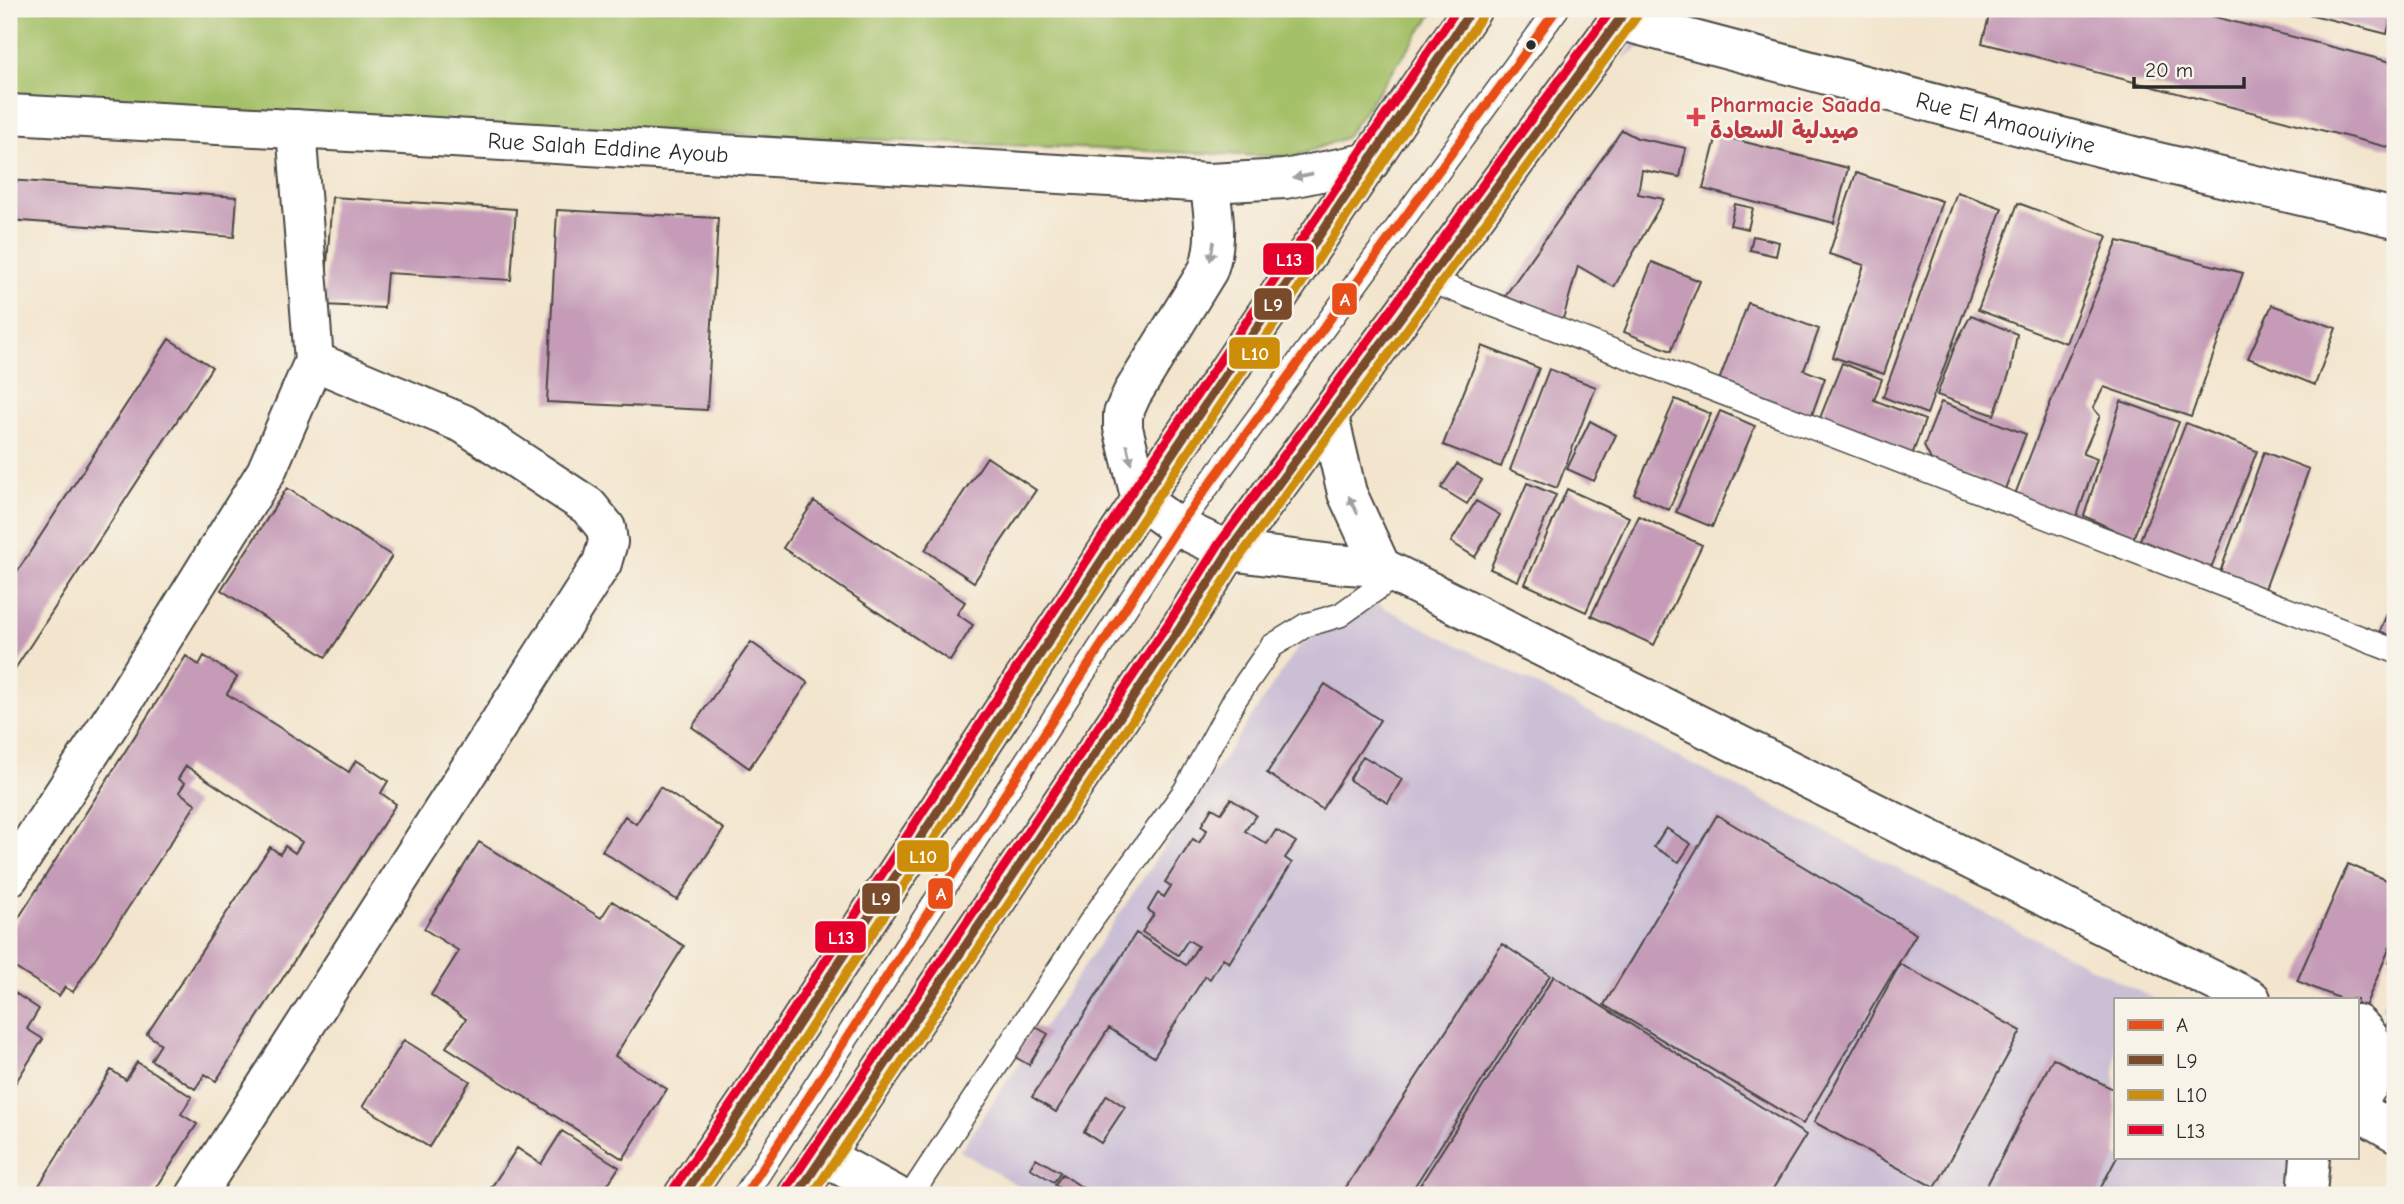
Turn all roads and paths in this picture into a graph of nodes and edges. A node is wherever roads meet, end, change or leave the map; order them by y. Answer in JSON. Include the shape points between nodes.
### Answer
{"nodes":[{"id":1,"x":1472,"y":9,"type":"edge"},
{"id":2,"x":1557,"y":9,"type":"edge"},
{"id":3,"x":1623,"y":15,"type":"edge"},
{"id":4,"x":9,"y":114,"type":"edge"},
{"id":5,"x":296,"y":129,"type":"junction"},
{"id":6,"x":1370,"y":162,"type":"junction"},
{"id":7,"x":1209,"y":183,"type":"junction"},
{"id":8,"x":2395,"y":218,"type":"edge"},
{"id":9,"x":1426,"y":279,"type":"junction"},
{"id":10,"x":314,"y":360,"type":"junction"},
{"id":11,"x":1329,"y":416,"type":"junction"},
{"id":12,"x":1141,"y":500,"type":"junction"},
{"id":13,"x":1178,"y":527,"type":"junction"},
{"id":14,"x":1229,"y":551,"type":"junction"},
{"id":15,"x":1389,"y":571,"type":"junction"},
{"id":16,"x":2395,"y":651,"type":"edge"},
{"id":17,"x":9,"y":877,"type":"edge"},
{"id":18,"x":2249,"y":998,"type":"edge"},
{"id":19,"x":2376,"y":1043,"type":"edge"},
{"id":20,"x":2358,"y":1096,"type":"edge"},
{"id":21,"x":2358,"y":1111,"type":"edge"},
{"id":22,"x":2395,"y":1132,"type":"edge"},
{"id":23,"x":823,"y":1156,"type":"junction"},
{"id":24,"x":2310,"y":1158,"type":"edge"},
{"id":25,"x":196,"y":1195,"type":"edge"},
{"id":26,"x":684,"y":1195,"type":"edge"},
{"id":27,"x":745,"y":1195,"type":"edge"},
{"id":28,"x":797,"y":1195,"type":"edge"},
{"id":29,"x":895,"y":1195,"type":"edge"},
{"id":30,"x":911,"y":1195,"type":"edge"},
{"id":31,"x":2307,"y":1195,"type":"edge"}],
"edges":[{"from":1,"to":6,"type":"street"},
{"from":2,"to":13,"type":"lane"},
{"from":3,"to":8,"type":"street","name":"Rue El Amaouiyine","via":[[2145,159]]},
{"from":3,"to":9,"type":"street"},
{"from":4,"to":5,"type":"street","name":"Rue Salah Eddine Ayoub"},
{"from":5,"to":7,"type":"street","name":"Rue Salah Eddine Ayoub"},
{"from":5,"to":10,"type":"street"},
{"from":6,"to":7,"type":"street","name":"Rue Salah Eddine Ayoub","one_way":true,"via":[[1285,179]]},
{"from":6,"to":12,"type":"street"},
{"from":7,"to":12,"type":"street","one_way":true,"via":[[1215,233],[1208,270],[1123,414]]},
{"from":9,"to":11,"type":"street"},
{"from":9,"to":16,"type":"lane"},
{"from":10,"to":17,"type":"street","via":[[266,472]]},
{"from":10,"to":25,"type":"street","via":[[464,424],[588,506],[606,527],[608,542],[602,563]]},
{"from":11,"to":14,"type":"street"},
{"from":15,"to":11,"type":"street","one_way":true,"via":[[1347,493]]},
{"from":12,"to":13,"type":"street"},
{"from":12,"to":26,"type":"street"},
{"from":13,"to":14,"type":"street"},
{"from":13,"to":27,"type":"lane"},
{"from":14,"to":15,"type":"street"},
{"from":14,"to":23,"type":"street"},
{"from":15,"to":18,"type":"street"},
{"from":15,"to":30,"type":"lane","via":[[1340,615],[1306,625],[1272,646],[1235,699],[1185,791],[1093,918]]},
{"from":19,"to":20,"type":"street","via":[[2377,1065],[2371,1082]]},
{"from":21,"to":22,"type":"street"},
{"from":23,"to":28,"type":"street"},
{"from":23,"to":29,"type":"street"},
{"from":24,"to":31,"type":"street"}]}
